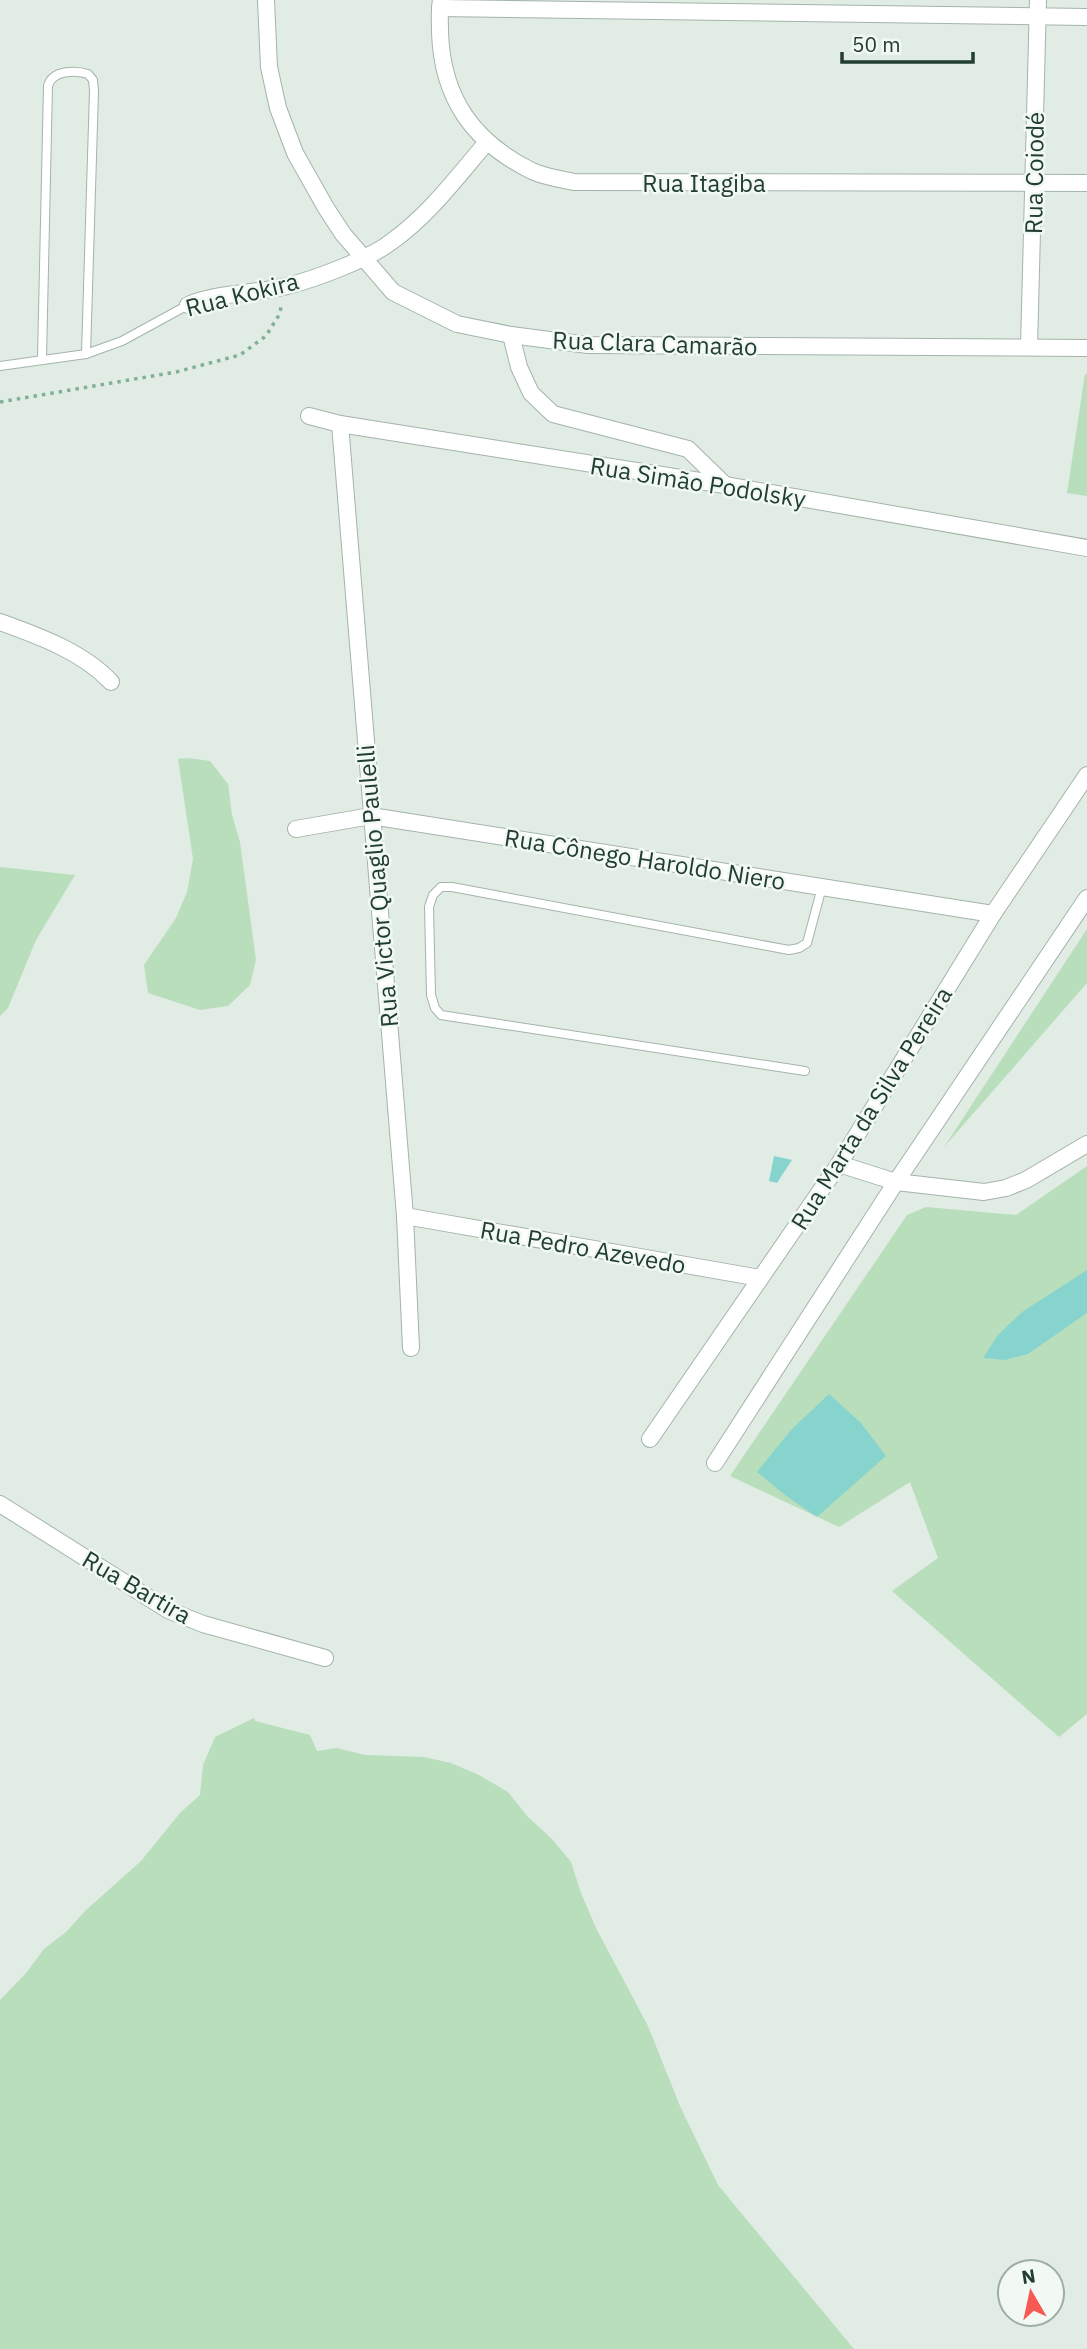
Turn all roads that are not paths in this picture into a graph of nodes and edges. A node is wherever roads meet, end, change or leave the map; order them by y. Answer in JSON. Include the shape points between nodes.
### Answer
{"nodes":[{"id":1,"x":267,"y":0,"type":"edge"},
{"id":2,"x":1038,"y":0,"type":"edge"},
{"id":3,"x":441,"y":4,"type":"edge"},
{"id":4,"x":1087,"y":17,"type":"edge"},
{"id":5,"x":1038,"y":18,"type":"junction"},
{"id":6,"x":487,"y":142,"type":"junction"},
{"id":7,"x":1034,"y":183,"type":"junction"},
{"id":8,"x":1087,"y":183,"type":"edge"},
{"id":9,"x":365,"y":257,"type":"junction"},
{"id":10,"x":187,"y":305,"type":"joint"},
{"id":11,"x":510,"y":335,"type":"junction"},
{"id":12,"x":1029,"y":347,"type":"junction"},
{"id":13,"x":1087,"y":348,"type":"edge"},
{"id":14,"x":86,"y":354,"type":"junction"},
{"id":15,"x":42,"y":358,"type":"junction"},
{"id":16,"x":0,"y":366,"type":"edge"},
{"id":17,"x":309,"y":416,"type":"dead end"},
{"id":18,"x":340,"y":424,"type":"junction"},
{"id":19,"x":725,"y":485,"type":"junction"},
{"id":20,"x":1087,"y":548,"type":"edge"},
{"id":21,"x":0,"y":622,"type":"edge"},
{"id":22,"x":111,"y":682,"type":"dead end"},
{"id":23,"x":1087,"y":775,"type":"edge"},
{"id":24,"x":370,"y":816,"type":"junction"},
{"id":25,"x":296,"y":829,"type":"dead end"},
{"id":26,"x":822,"y":887,"type":"junction"},
{"id":27,"x":1087,"y":898,"type":"edge"},
{"id":28,"x":993,"y":914,"type":"junction"},
{"id":29,"x":805,"y":1071,"type":"dead end"},
{"id":30,"x":1087,"y":1144,"type":"edge"},
{"id":31,"x":839,"y":1164,"type":"junction"},
{"id":32,"x":895,"y":1182,"type":"junction"},
{"id":33,"x":405,"y":1216,"type":"junction"},
{"id":34,"x":761,"y":1278,"type":"junction"},
{"id":35,"x":411,"y":1348,"type":"dead end"},
{"id":36,"x":650,"y":1439,"type":"dead end"},
{"id":37,"x":715,"y":1463,"type":"dead end"},
{"id":38,"x":0,"y":1504,"type":"edge"},
{"id":39,"x":325,"y":1658,"type":"dead end"}],
"edges":[{"from":1,"to":9,"type":"street","name":"Rua Clara Camarão","via":[[269,67],[295,153],[343,234]]},
{"from":2,"to":5,"type":"street","name":"Rua Coiodé"},
{"from":3,"to":5,"type":"street"},
{"from":3,"to":6,"type":"street","name":"Rua Itagiba","via":[[446,83],[461,111]]},
{"from":4,"to":5,"type":"street"},
{"from":5,"to":7,"type":"street","name":"Rua Coiodé"},
{"from":6,"to":7,"type":"street","name":"Rua Itagiba","via":[[535,173],[574,182]]},
{"from":6,"to":9,"type":"street","name":"Rua Kokira","via":[[412,226]]},
{"from":7,"to":8,"type":"street","name":"Rua Itagiba"},
{"from":7,"to":12,"type":"street","name":"Rua Coiodé"},
{"from":9,"to":10,"type":"street","name":"Rua Kokira","via":[[287,286]]},
{"from":9,"to":11,"type":"street","name":"Rua Clara Camarão","via":[[393,292],[457,324]]},
{"from":10,"to":14,"type":"lane","name":"Rua Kokira","via":[[122,341]]},
{"from":11,"to":12,"type":"street","name":"Rua Clara Camarão","via":[[588,345]]},
{"from":11,"to":19,"type":"street","via":[[531,393],[553,414],[688,449]]},
{"from":12,"to":13,"type":"street","name":"Rua Clara Camarão"},
{"from":14,"to":15,"type":"lane","name":"Rua Kokira"},
{"from":14,"to":15,"type":"lane","via":[[94,91],[93,80],[82,72],[57,74],[48,86]]},
{"from":15,"to":16,"type":"lane","name":"Rua Kokira"},
{"from":17,"to":18,"type":"street","name":"Rua Simão Podolsky"},
{"from":18,"to":19,"type":"street","name":"Rua Simão Podolsky"},
{"from":18,"to":24,"type":"street","name":"Rua Victor Quaglio Paulelli"},
{"from":19,"to":20,"type":"street","name":"Rua Simão Podolsky"},
{"from":21,"to":22,"type":"street","via":[[97,667]]},
{"from":23,"to":28,"type":"street","name":"Rua Marta da Silva Pereira"},
{"from":24,"to":25,"type":"street","name":"Rua Cônego Haroldo Niero"},
{"from":24,"to":26,"type":"street","name":"Rua Cônego Haroldo Niero"},
{"from":24,"to":33,"type":"street","name":"Rua Victor Quaglio Paulelli"},
{"from":26,"to":28,"type":"street","name":"Rua Cônego Haroldo Niero"},
{"from":26,"to":29,"type":"lane","via":[[807,943],[789,950],[452,887],[441,887],[429,907],[431,995],[441,1015]]},
{"from":27,"to":32,"type":"street"},
{"from":28,"to":31,"type":"street","name":"Rua Marta da Silva Pereira"},
{"from":30,"to":32,"type":"street","via":[[1006,1188],[984,1192]]},
{"from":31,"to":32,"type":"street"},
{"from":31,"to":34,"type":"street","name":"Rua Marta da Silva Pereira"},
{"from":32,"to":37,"type":"street"},
{"from":33,"to":34,"type":"street","name":"Rua Pedro Azevedo"},
{"from":33,"to":35,"type":"street","name":"Rua Victor Quaglio Paulelli"},
{"from":34,"to":36,"type":"street","name":"Rua Marta da Silva Pereira"},
{"from":38,"to":39,"type":"street","name":"Rua Bartira","via":[[168,1610]]}]}
